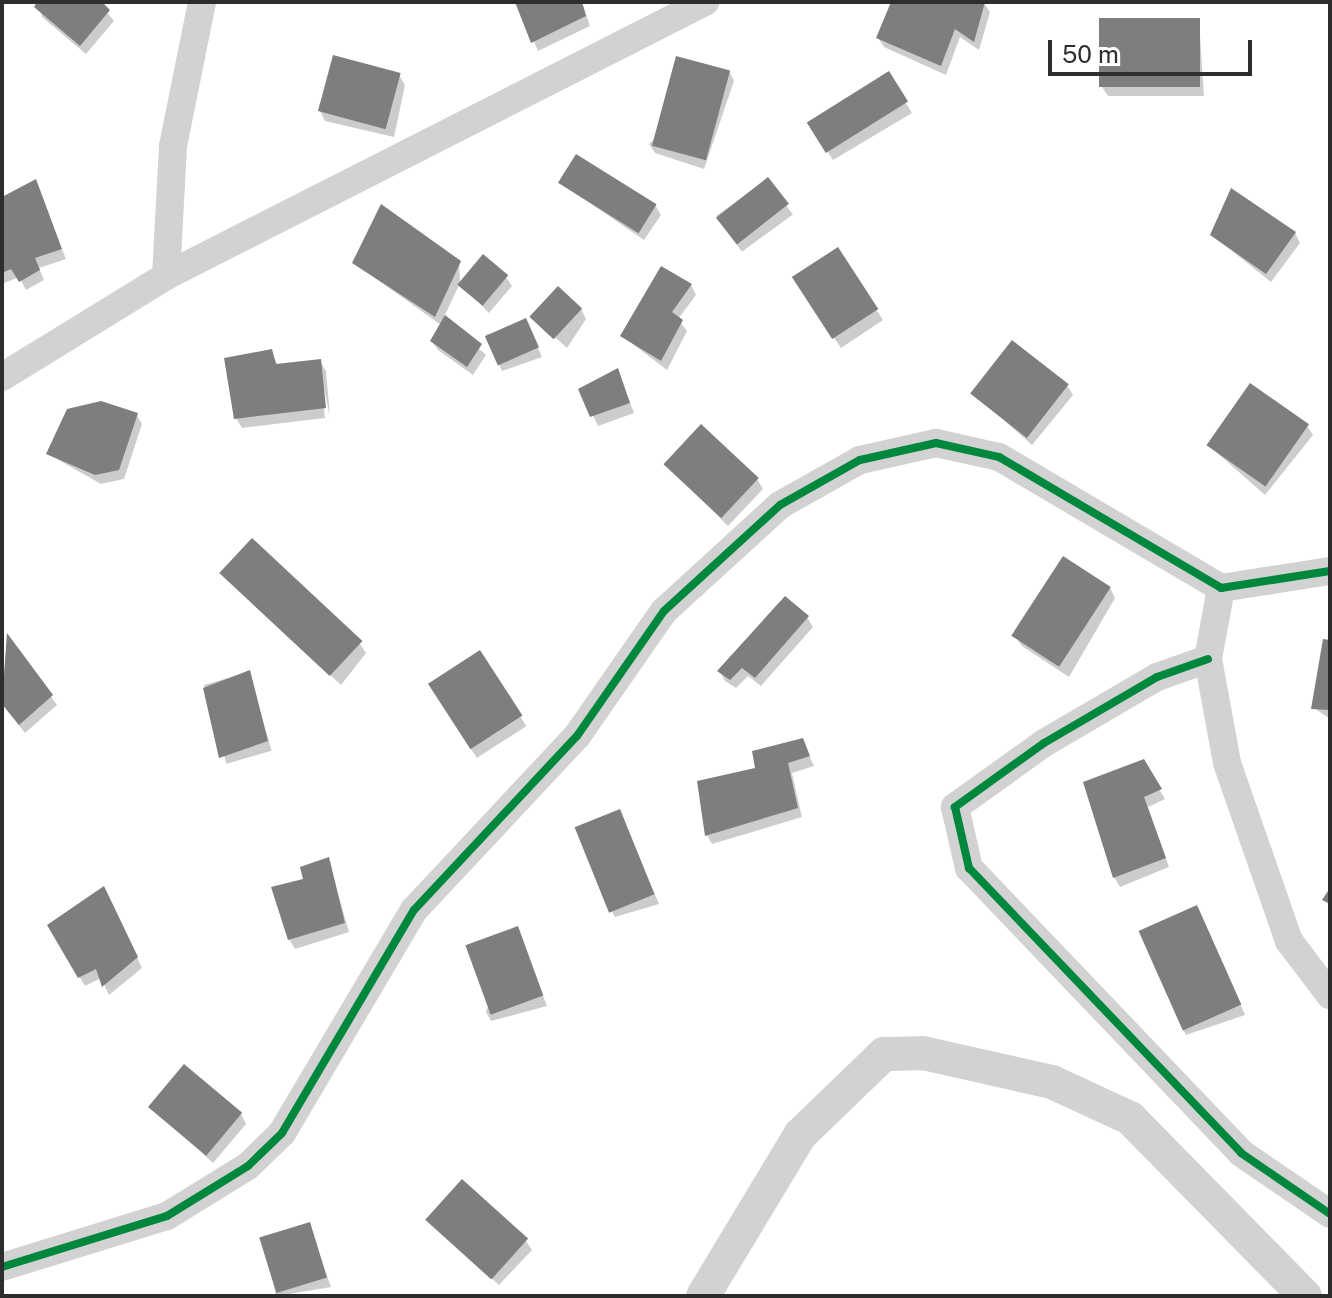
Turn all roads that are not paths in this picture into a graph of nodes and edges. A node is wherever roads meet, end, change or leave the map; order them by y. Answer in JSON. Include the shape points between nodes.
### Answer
{"nodes":[{"id":1,"x":202,"y":2,"type":"edge"},
{"id":2,"x":705,"y":2,"type":"edge"},
{"id":3,"x":166,"y":276,"type":"junction"},
{"id":4,"x":2,"y":377,"type":"edge"},
{"id":5,"x":1330,"y":571,"type":"edge"},
{"id":6,"x":1221,"y":588,"type":"junction"},
{"id":7,"x":1208,"y":659,"type":"junction"},
{"id":8,"x":1330,"y":995,"type":"edge"},
{"id":9,"x":1320,"y":1210,"type":"edge"},
{"id":10,"x":1330,"y":1229,"type":"edge"},
{"id":11,"x":2,"y":1267,"type":"edge"},
{"id":12,"x":703,"y":1296,"type":"edge"},
{"id":13,"x":1305,"y":1296,"type":"edge"}],
"edges":[{"from":1,"to":3,"type":"street","via":[[173,146]]},
{"from":2,"to":3,"type":"street"},
{"from":3,"to":4,"type":"street"},
{"from":5,"to":6,"type":"street"},
{"from":6,"to":7,"type":"street"},
{"from":6,"to":11,"type":"street","via":[[1020,467],[967,447],[914,445],[860,460],[813,485],[677,596],[577,736],[414,910],[334,1050],[260,1155],[167,1216]]},
{"from":7,"to":8,"type":"street","via":[[1243,819],[1289,941]]},
{"from":7,"to":9,"type":"street","via":[[1157,677],[1069,728],[955,807],[969,868],[1241,1153]]},
{"from":9,"to":10,"type":"street"},
{"from":12,"to":13,"type":"street","via":[[800,1135],[884,1054],[923,1053],[1052,1082],[1130,1118]]}]}
